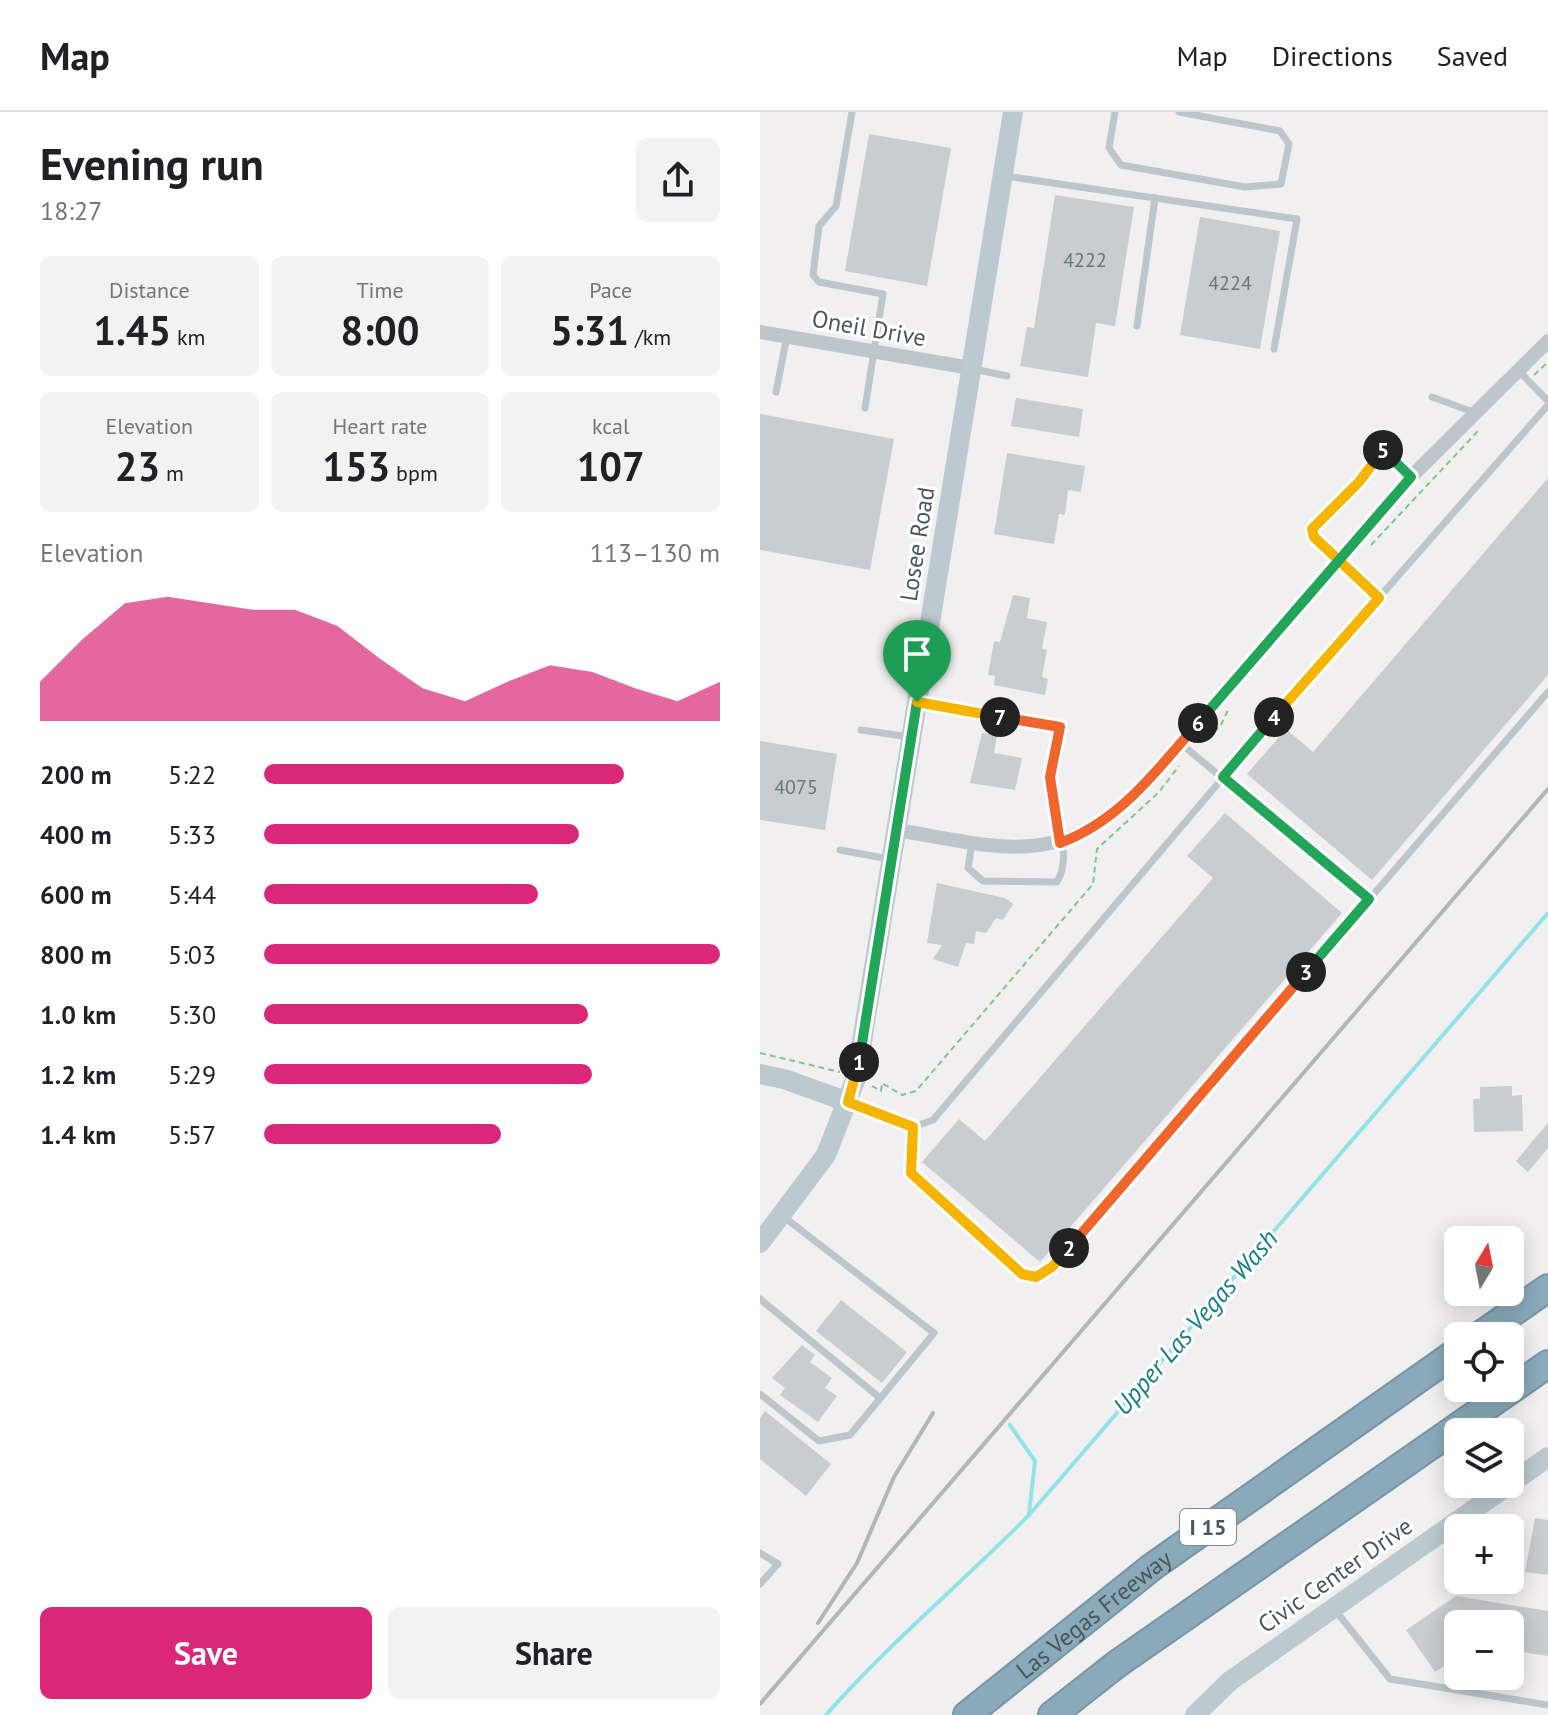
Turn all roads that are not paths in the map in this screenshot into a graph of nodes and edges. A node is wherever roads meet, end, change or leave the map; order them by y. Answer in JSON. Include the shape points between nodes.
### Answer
{"nodes":[{"id":1,"x":852,"y":112,"type":"edge"},
{"id":2,"x":1013,"y":112,"type":"edge"},
{"id":3,"x":1115,"y":112,"type":"edge"},
{"id":4,"x":1179,"y":112,"type":"edge"},
{"id":5,"x":1002,"y":176,"type":"junction"},
{"id":6,"x":1155,"y":198,"type":"junction"},
{"id":7,"x":1137,"y":326,"type":"dead end"},
{"id":8,"x":760,"y":332,"type":"edge"},
{"id":9,"x":787,"y":336,"type":"junction"},
{"id":10,"x":1548,"y":341,"type":"edge"},
{"id":11,"x":1274,"y":349,"type":"dead end"},
{"id":12,"x":873,"y":352,"type":"junction"},
{"id":13,"x":971,"y":368,"type":"junction"},
{"id":14,"x":1518,"y":370,"type":"junction"},
{"id":15,"x":1007,"y":376,"type":"dead end"},
{"id":16,"x":776,"y":392,"type":"dead end"},
{"id":17,"x":1432,"y":397,"type":"dead end"},
{"id":18,"x":1548,"y":403,"type":"edge"},
{"id":19,"x":865,"y":408,"type":"dead end"},
{"id":20,"x":1473,"y":412,"type":"junction"},
{"id":21,"x":1411,"y":477,"type":"junction"},
{"id":22,"x":1339,"y":560,"type":"junction"},
{"id":23,"x":1379,"y":598,"type":"junction"},
{"id":24,"x":1548,"y":692,"type":"edge"},
{"id":25,"x":917,"y":702,"type":"junction"},
{"id":26,"x":861,"y":730,"type":"dead end"},
{"id":27,"x":912,"y":737,"type":"junction"},
{"id":28,"x":1180,"y":743,"type":"junction"},
{"id":29,"x":1223,"y":777,"type":"junction"},
{"id":30,"x":897,"y":830,"type":"junction"},
{"id":31,"x":972,"y":843,"type":"junction"},
{"id":32,"x":1060,"y":843,"type":"junction"},
{"id":33,"x":840,"y":850,"type":"dead end"},
{"id":34,"x":892,"y":859,"type":"junction"},
{"id":35,"x":1369,"y":899,"type":"junction"},
{"id":36,"x":760,"y":1074,"type":"edge"},
{"id":37,"x":848,"y":1102,"type":"junction"},
{"id":38,"x":913,"y":1127,"type":"junction"},
{"id":39,"x":783,"y":1216,"type":"junction"},
{"id":40,"x":760,"y":1243,"type":"edge"},
{"id":41,"x":1548,"y":1288,"type":"edge"},
{"id":42,"x":760,"y":1299,"type":"edge"},
{"id":43,"x":1499,"y":1322,"type":"edge"},
{"id":44,"x":1444,"y":1361,"type":"edge"},
{"id":45,"x":1548,"y":1364,"type":"edge"},
{"id":46,"x":760,"y":1394,"type":"edge"},
{"id":47,"x":880,"y":1398,"type":"junction"},
{"id":48,"x":1548,"y":1457,"type":"edge"},
{"id":49,"x":1524,"y":1474,"type":"edge"},
{"id":50,"x":1490,"y":1498,"type":"edge"},
{"id":51,"x":760,"y":1553,"type":"edge"},
{"id":52,"x":760,"y":1584,"type":"edge"},
{"id":53,"x":1334,"y":1608,"type":"junction"},
{"id":54,"x":1548,"y":1705,"type":"edge"},
{"id":55,"x":967,"y":1715,"type":"edge"},
{"id":56,"x":1052,"y":1715,"type":"edge"},
{"id":57,"x":1195,"y":1715,"type":"edge"}],
"edges":[{"from":1,"to":12,"type":"lane","via":[[836,206],[819,226],[813,275],[819,282],[883,294]]},
{"from":2,"to":5,"type":"main road","name":"Losee Road"},
{"from":3,"to":4,"type":"lane","via":[[1109,148],[1121,165],[1245,187],[1281,184],[1289,144],[1280,131]]},
{"from":5,"to":6,"type":"lane"},
{"from":5,"to":13,"type":"main road","name":"Losee Road"},
{"from":6,"to":7,"type":"lane"},
{"from":6,"to":11,"type":"lane","via":[[1297,219]]},
{"from":8,"to":9,"type":"street","name":"Oneil Drive"},
{"from":9,"to":12,"type":"street","name":"Oneil Drive"},
{"from":9,"to":16,"type":"lane"},
{"from":10,"to":14,"type":"street"},
{"from":12,"to":13,"type":"street","name":"Oneil Drive"},
{"from":12,"to":19,"type":"lane"},
{"from":13,"to":15,"type":"lane"},
{"from":13,"to":25,"type":"main road","name":"Losee Road"},
{"from":14,"to":18,"type":"lane"},
{"from":14,"to":20,"type":"street"},
{"from":17,"to":20,"type":"lane"},
{"from":18,"to":23,"type":"lane"},
{"from":20,"to":21,"type":"street"},
{"from":21,"to":22,"type":"street"},
{"from":21,"to":22,"type":"lane","via":[[1382,449],[1359,482],[1312,529]]},
{"from":22,"to":23,"type":"lane"},
{"from":22,"to":28,"type":"street"},
{"from":23,"to":29,"type":"lane"},
{"from":24,"to":35,"type":"lane"},
{"from":25,"to":27,"type":"main road","name":"Losee Road"},
{"from":25,"to":32,"type":"lane","via":[[1060,727],[1050,777]]},
{"from":26,"to":27,"type":"lane"},
{"from":27,"to":30,"type":"main road","name":"Losee Road"},
{"from":28,"to":29,"type":"lane"},
{"from":28,"to":32,"type":"street","via":[[1120,809]]},
{"from":29,"to":35,"type":"lane"},
{"from":29,"to":38,"type":"lane","via":[[933,1120]]},
{"from":30,"to":31,"type":"street"},
{"from":30,"to":34,"type":"main road","name":"Losee Road"},
{"from":31,"to":32,"type":"street","via":[[1024,848]]},
{"from":31,"to":32,"type":"lane","via":[[972,875],[999,882],[1057,882],[1064,871]]},
{"from":33,"to":34,"type":"lane"},
{"from":34,"to":37,"type":"main road","name":"Losee Road","via":[[859,1064]]},
{"from":35,"to":38,"type":"lane","via":[[1052,1267],[1036,1277],[1022,1274],[911,1173]]},
{"from":36,"to":37,"type":"main road"},
{"from":37,"to":38,"type":"lane"},
{"from":37,"to":39,"type":"main road","name":"Losee Road","via":[[826,1155]]},
{"from":39,"to":40,"type":"main road","name":"Losee Road"},
{"from":39,"to":47,"type":"lane","via":[[934,1333]]},
{"from":41,"to":43,"type":"highway"},
{"from":42,"to":47,"type":"lane"},
{"from":44,"to":55,"type":"highway","name":"Las Vegas Freeway","number":"I 15","via":[[1152,1567]]},
{"from":45,"to":56,"type":"highway","number":"I 15","via":[[1117,1664]]},
{"from":46,"to":47,"type":"lane","via":[[819,1441],[850,1435]]},
{"from":48,"to":49,"type":"main road","name":"Civic Center Drive"},
{"from":50,"to":53,"type":"main road","name":"Civic Center Drive"},
{"from":51,"to":52,"type":"lane","via":[[778,1564]]},
{"from":53,"to":54,"type":"lane","via":[[1390,1679]]},
{"from":53,"to":57,"type":"main road","name":"Civic Center Drive","via":[[1230,1681]]}]}
